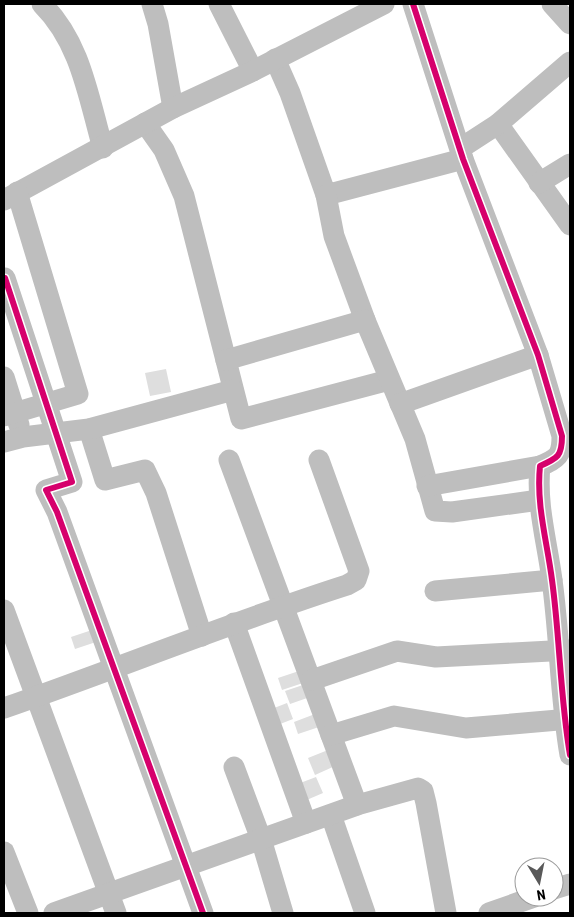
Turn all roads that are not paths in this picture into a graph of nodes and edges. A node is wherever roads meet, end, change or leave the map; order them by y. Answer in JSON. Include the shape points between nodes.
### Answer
{"nodes":[{"id":1,"x":42,"y":4,"type":"edge"},
{"id":2,"x":152,"y":4,"type":"edge"},
{"id":3,"x":219,"y":4,"type":"edge"},
{"id":4,"x":413,"y":4,"type":"edge"},
{"id":5,"x":552,"y":4,"type":"edge"},
{"id":6,"x":372,"y":7,"type":"edge"},
{"id":7,"x":570,"y":24,"type":"edge"},
{"id":8,"x":275,"y":59,"type":"junction"},
{"id":9,"x":570,"y":62,"type":"edge"},
{"id":10,"x":253,"y":71,"type":"junction"},
{"id":11,"x":173,"y":108,"type":"junction"},
{"id":12,"x":145,"y":123,"type":"junction"},
{"id":13,"x":498,"y":124,"type":"junction"},
{"id":14,"x":103,"y":148,"type":"junction"},
{"id":15,"x":462,"y":154,"type":"junction"},
{"id":16,"x":570,"y":164,"type":"edge"},
{"id":17,"x":538,"y":183,"type":"junction"},
{"id":18,"x":326,"y":195,"type":"junction"},
{"id":19,"x":10,"y":196,"type":"edge"},
{"id":20,"x":563,"y":202,"type":"edge"},
{"id":21,"x":570,"y":225,"type":"edge"},
{"id":22,"x":5,"y":278,"type":"edge"},
{"id":23,"x":365,"y":320,"type":"junction"},
{"id":24,"x":538,"y":355,"type":"junction"},
{"id":25,"x":226,"y":360,"type":"junction"},
{"id":26,"x":4,"y":377,"type":"edge"},
{"id":27,"x":389,"y":380,"type":"junction"},
{"id":28,"x":233,"y":390,"type":"junction"},
{"id":29,"x":45,"y":402,"type":"junction"},
{"id":30,"x":400,"y":404,"type":"junction"},
{"id":31,"x":9,"y":414,"type":"edge"},
{"id":32,"x":88,"y":429,"type":"junction"},
{"id":33,"x":55,"y":434,"type":"junction"},
{"id":34,"x":13,"y":439,"type":"edge"},
{"id":35,"x":229,"y":460,"type":"dead end"},
{"id":36,"x":319,"y":460,"type":"dead end"},
{"id":37,"x":540,"y":466,"type":"junction"},
{"id":38,"x":427,"y":486,"type":"junction"},
{"id":39,"x":539,"y":500,"type":"junction"},
{"id":40,"x":552,"y":580,"type":"junction"},
{"id":41,"x":434,"y":591,"type":"dead end"},
{"id":42,"x":284,"y":605,"type":"junction"},
{"id":43,"x":4,"y":610,"type":"edge"},
{"id":44,"x":234,"y":623,"type":"junction"},
{"id":45,"x":202,"y":636,"type":"junction"},
{"id":46,"x":565,"y":650,"type":"edge"},
{"id":47,"x":115,"y":669,"type":"junction"},
{"id":48,"x":312,"y":680,"type":"junction"},
{"id":49,"x":37,"y":697,"type":"junction"},
{"id":50,"x":4,"y":708,"type":"edge"},
{"id":51,"x":567,"y":719,"type":"edge"},
{"id":52,"x":332,"y":735,"type":"junction"},
{"id":53,"x":570,"y":755,"type":"edge"},
{"id":54,"x":234,"y":767,"type":"dead end"},
{"id":55,"x":357,"y":805,"type":"junction"},
{"id":56,"x":332,"y":815,"type":"junction"},
{"id":57,"x":306,"y":823,"type":"junction"},
{"id":58,"x":261,"y":839,"type":"junction"},
{"id":59,"x":4,"y":852,"type":"edge"},
{"id":60,"x":186,"y":867,"type":"junction"},
{"id":61,"x":112,"y":904,"type":"edge"},
{"id":62,"x":514,"y":904,"type":"edge"},
{"id":63,"x":28,"y":913,"type":"edge"},
{"id":64,"x":54,"y":913,"type":"edge"},
{"id":65,"x":203,"y":913,"type":"edge"},
{"id":66,"x":283,"y":913,"type":"edge"},
{"id":67,"x":366,"y":913,"type":"edge"},
{"id":68,"x":446,"y":913,"type":"edge"},
{"id":69,"x":489,"y":913,"type":"edge"}],
"edges":[{"from":1,"to":14,"type":"street","via":[[70,39]]},
{"from":2,"to":11,"type":"street"},
{"from":3,"to":10,"type":"street"},
{"from":4,"to":15,"type":"street"},
{"from":5,"to":7,"type":"street"},
{"from":6,"to":8,"type":"street"},
{"from":8,"to":10,"type":"street"},
{"from":8,"to":18,"type":"street"},
{"from":9,"to":13,"type":"street"},
{"from":10,"to":11,"type":"street"},
{"from":11,"to":12,"type":"street"},
{"from":12,"to":14,"type":"street"},
{"from":12,"to":25,"type":"street","via":[[164,150],[184,196]]},
{"from":13,"to":15,"type":"street"},
{"from":13,"to":17,"type":"street"},
{"from":14,"to":19,"type":"street"},
{"from":15,"to":18,"type":"street"},
{"from":15,"to":24,"type":"street"},
{"from":16,"to":17,"type":"street"},
{"from":17,"to":20,"type":"street"},
{"from":18,"to":23,"type":"street","via":[[334,236]]},
{"from":19,"to":29,"type":"street","via":[[78,394]]},
{"from":20,"to":21,"type":"street"},
{"from":22,"to":29,"type":"street"},
{"from":23,"to":25,"type":"street"},
{"from":23,"to":27,"type":"street"},
{"from":24,"to":30,"type":"street"},
{"from":24,"to":37,"type":"street","via":[[562,436],[562,450],[555,459]]},
{"from":25,"to":28,"type":"street"},
{"from":26,"to":31,"type":"street"},
{"from":27,"to":28,"type":"street","via":[[241,419]]},
{"from":27,"to":30,"type":"street"},
{"from":28,"to":32,"type":"street"},
{"from":29,"to":31,"type":"street"},
{"from":29,"to":33,"type":"street"},
{"from":30,"to":38,"type":"street","via":[[415,439]]},
{"from":31,"to":34,"type":"street"},
{"from":32,"to":33,"type":"street"},
{"from":32,"to":45,"type":"street","via":[[105,480],[145,470],[156,493]]},
{"from":33,"to":34,"type":"street"},
{"from":33,"to":47,"type":"street","via":[[72,482],[46,490]]},
{"from":35,"to":42,"type":"street"},
{"from":36,"to":42,"type":"street","via":[[359,576],[347,585]]},
{"from":37,"to":38,"type":"street"},
{"from":37,"to":39,"type":"street"},
{"from":38,"to":39,"type":"street","via":[[436,510],[442,513]]},
{"from":39,"to":40,"type":"street"},
{"from":40,"to":41,"type":"street"},
{"from":40,"to":46,"type":"street"},
{"from":42,"to":44,"type":"street"},
{"from":42,"to":48,"type":"street"},
{"from":43,"to":49,"type":"street"},
{"from":44,"to":45,"type":"street"},
{"from":44,"to":57,"type":"street"},
{"from":45,"to":47,"type":"street"},
{"from":46,"to":48,"type":"street","via":[[436,657],[397,651]]},
{"from":46,"to":51,"type":"street"},
{"from":47,"to":49,"type":"street"},
{"from":47,"to":60,"type":"street"},
{"from":48,"to":52,"type":"street"},
{"from":49,"to":50,"type":"street"},
{"from":49,"to":61,"type":"street"},
{"from":51,"to":52,"type":"street","via":[[466,728],[394,716]]},
{"from":51,"to":53,"type":"street"},
{"from":52,"to":55,"type":"street"},
{"from":54,"to":58,"type":"street"},
{"from":55,"to":56,"type":"street"},
{"from":55,"to":68,"type":"street","via":[[411,788],[423,792]]},
{"from":56,"to":57,"type":"street"},
{"from":56,"to":67,"type":"street"},
{"from":57,"to":58,"type":"street"},
{"from":58,"to":60,"type":"street"},
{"from":58,"to":66,"type":"street"},
{"from":59,"to":63,"type":"street"},
{"from":60,"to":61,"type":"street"},
{"from":60,"to":65,"type":"street"},
{"from":61,"to":64,"type":"street"},
{"from":62,"to":69,"type":"street"}]}
